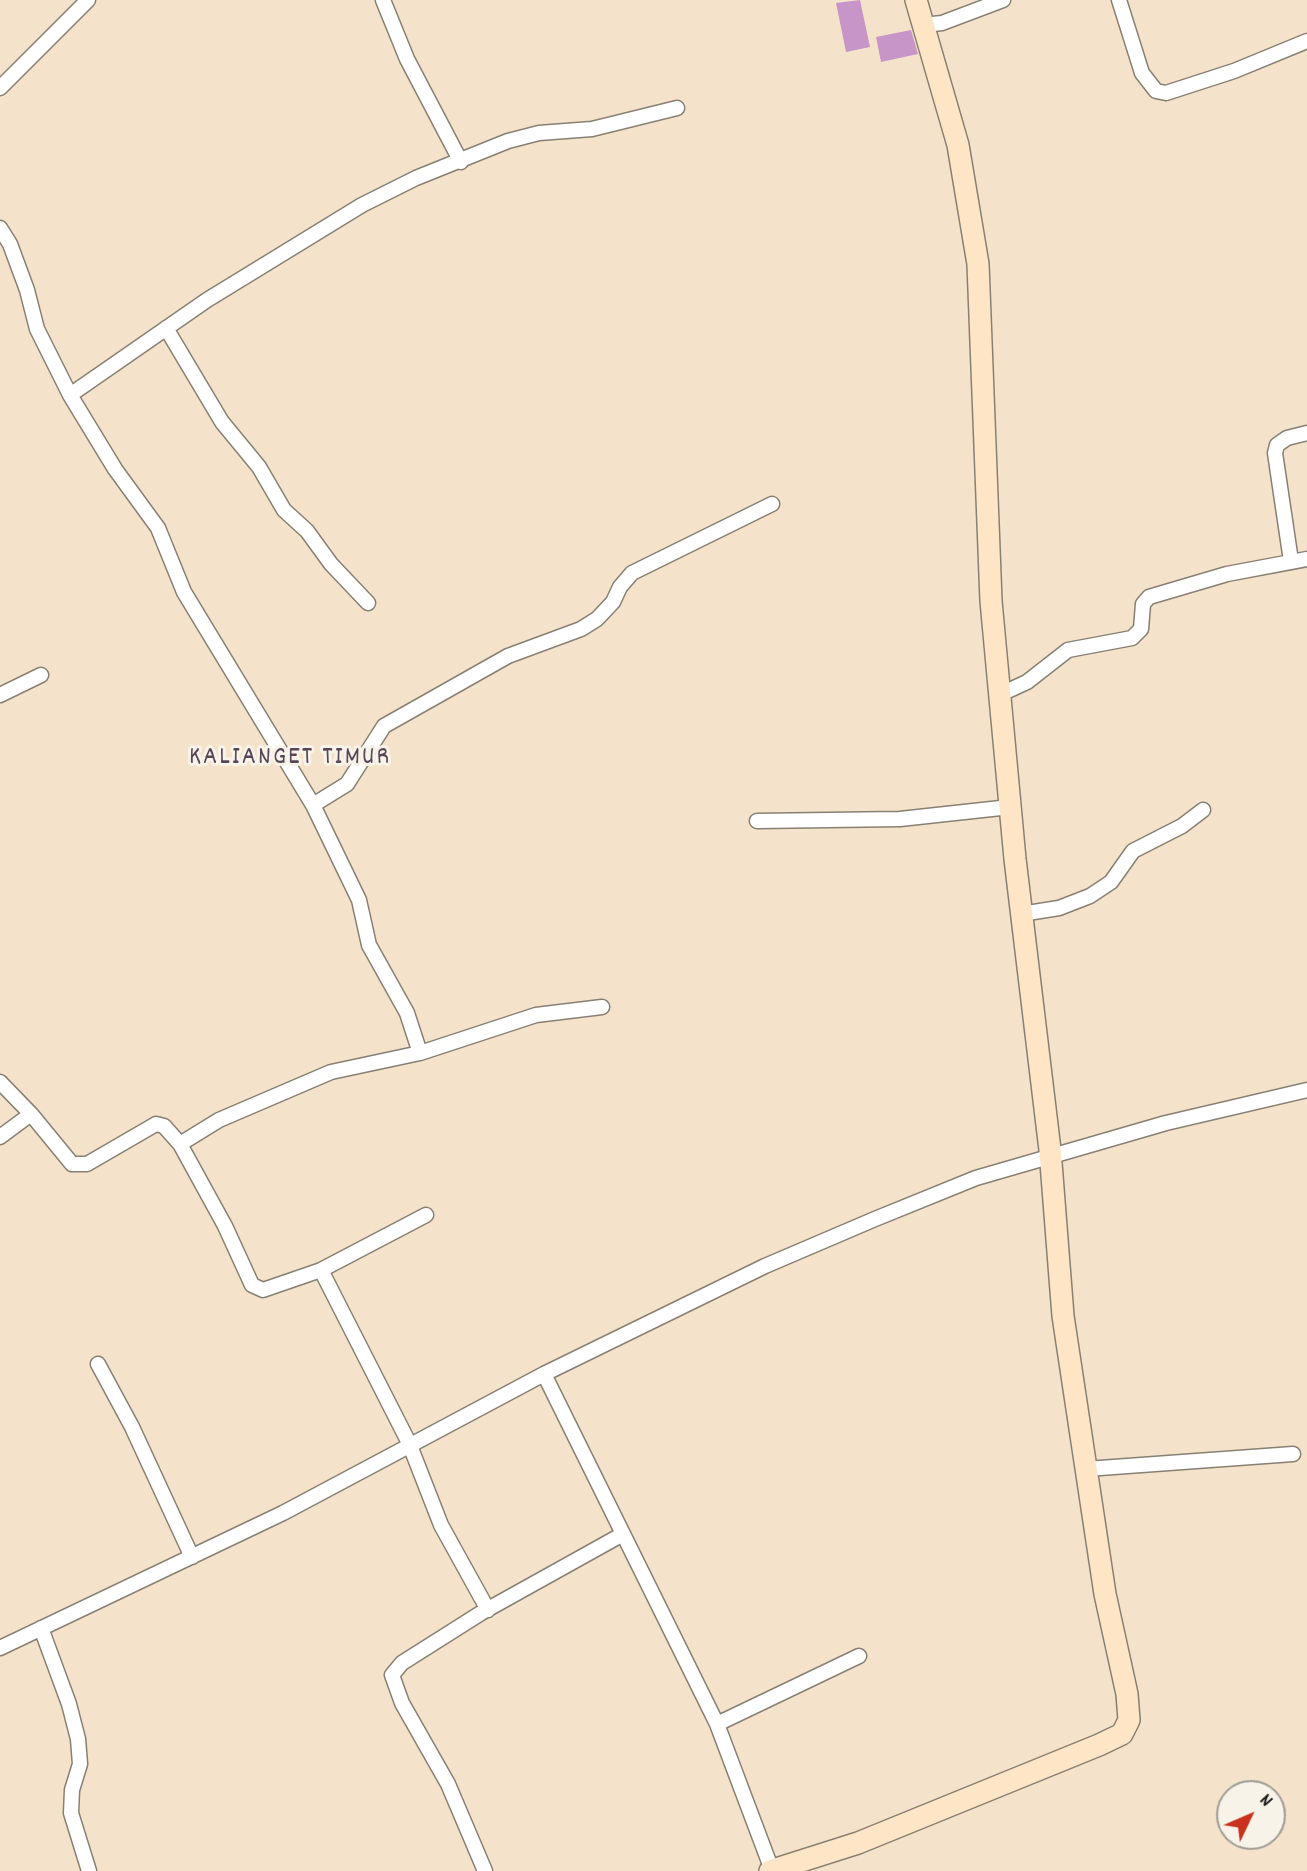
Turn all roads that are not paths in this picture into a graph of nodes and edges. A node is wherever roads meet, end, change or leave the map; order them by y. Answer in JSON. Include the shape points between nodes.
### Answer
{"nodes":[{"id":1,"x":88,"y":0,"type":"edge"},
{"id":2,"x":383,"y":0,"type":"edge"},
{"id":3,"x":916,"y":0,"type":"edge"},
{"id":4,"x":1003,"y":0,"type":"edge"},
{"id":5,"x":1119,"y":0,"type":"edge"},
{"id":6,"x":923,"y":25,"type":"junction"},
{"id":7,"x":1307,"y":41,"type":"edge"},
{"id":8,"x":0,"y":88,"type":"edge"},
{"id":9,"x":677,"y":108,"type":"dead end"},
{"id":10,"x":461,"y":162,"type":"junction"},
{"id":11,"x":0,"y":228,"type":"edge"},
{"id":12,"x":166,"y":328,"type":"junction"},
{"id":13,"x":70,"y":395,"type":"junction"},
{"id":14,"x":1307,"y":433,"type":"edge"},
{"id":15,"x":772,"y":504,"type":"dead end"},
{"id":16,"x":1307,"y":559,"type":"edge"},
{"id":17,"x":1292,"y":561,"type":"junction"},
{"id":18,"x":368,"y":603,"type":"dead end"},
{"id":19,"x":40,"y":675,"type":"dead end"},
{"id":20,"x":1001,"y":694,"type":"junction"},
{"id":21,"x":0,"y":695,"type":"edge"},
{"id":22,"x":313,"y":805,"type":"junction"},
{"id":23,"x":1010,"y":807,"type":"junction"},
{"id":24,"x":1203,"y":810,"type":"dead end"},
{"id":25,"x":757,"y":821,"type":"dead end"},
{"id":26,"x":1021,"y":914,"type":"junction"},
{"id":27,"x":602,"y":1007,"type":"dead end"},
{"id":28,"x":420,"y":1053,"type":"junction"},
{"id":29,"x":0,"y":1082,"type":"edge"},
{"id":30,"x":1307,"y":1090,"type":"edge"},
{"id":31,"x":31,"y":1114,"type":"junction"},
{"id":32,"x":0,"y":1138,"type":"edge"},
{"id":33,"x":180,"y":1144,"type":"junction"},
{"id":34,"x":1050,"y":1159,"type":"junction"},
{"id":35,"x":426,"y":1215,"type":"dead end"},
{"id":36,"x":321,"y":1270,"type":"junction"},
{"id":37,"x":97,"y":1364,"type":"dead end"},
{"id":38,"x":544,"y":1374,"type":"junction"},
{"id":39,"x":409,"y":1443,"type":"junction"},
{"id":40,"x":1293,"y":1454,"type":"dead end"},
{"id":41,"x":1086,"y":1469,"type":"junction"},
{"id":42,"x":623,"y":1534,"type":"junction"},
{"id":43,"x":191,"y":1557,"type":"junction"},
{"id":44,"x":488,"y":1610,"type":"junction"},
{"id":45,"x":41,"y":1628,"type":"junction"},
{"id":46,"x":0,"y":1648,"type":"edge"},
{"id":47,"x":859,"y":1656,"type":"dead end"},
{"id":48,"x":717,"y":1724,"type":"junction"},
{"id":49,"x":89,"y":1871,"type":"edge"},
{"id":50,"x":485,"y":1871,"type":"edge"},
{"id":51,"x":771,"y":1871,"type":"edge"}],
"edges":[{"from":1,"to":8,"type":"street"},
{"from":2,"to":10,"type":"street","via":[[407,59]]},
{"from":3,"to":6,"type":"main road"},
{"from":4,"to":6,"type":"street","via":[[942,23]]},
{"from":5,"to":7,"type":"street","via":[[1142,73],[1156,91],[1167,93],[1234,71]]},
{"from":6,"to":20,"type":"main road","via":[[958,145],[978,264],[991,601]]},
{"from":9,"to":10,"type":"street","via":[[592,129],[508,141]]},
{"from":10,"to":12,"type":"street","via":[[362,205]]},
{"from":11,"to":13,"type":"street","via":[[23,278],[37,329]]},
{"from":12,"to":13,"type":"street"},
{"from":12,"to":18,"type":"street","via":[[222,422],[259,467],[284,510]]},
{"from":13,"to":22,"type":"street","via":[[115,469],[158,527],[191,603]]},
{"from":14,"to":17,"type":"street","via":[[1287,438],[1275,453]]},
{"from":15,"to":22,"type":"street","via":[[632,573],[613,602],[581,629],[508,656],[384,726],[347,784]]},
{"from":16,"to":17,"type":"street"},
{"from":17,"to":20,"type":"street","via":[[1227,573],[1149,597],[1143,604],[1141,629],[1132,638],[1068,650],[1027,682]]},
{"from":19,"to":21,"type":"street"},
{"from":20,"to":23,"type":"main road"},
{"from":22,"to":28,"type":"street","via":[[359,900],[369,945],[407,1013]]},
{"from":23,"to":25,"type":"street","via":[[900,819]]},
{"from":23,"to":26,"type":"main road"},
{"from":24,"to":26,"type":"street","via":[[1133,851],[1111,882],[1090,896],[1059,908]]},
{"from":26,"to":34,"type":"main road"},
{"from":27,"to":28,"type":"street","via":[[536,1016]]},
{"from":28,"to":33,"type":"street","via":[[331,1072],[219,1120]]},
{"from":29,"to":31,"type":"street"},
{"from":30,"to":34,"type":"street","via":[[1166,1123]]},
{"from":31,"to":32,"type":"street"},
{"from":31,"to":33,"type":"street","via":[[77,1166],[156,1124],[164,1126]]},
{"from":33,"to":36,"type":"street","via":[[252,1285],[272,1289]]},
{"from":34,"to":38,"type":"street","via":[[976,1178],[875,1219],[765,1266]]},
{"from":34,"to":41,"type":"main road","via":[[1063,1316]]},
{"from":35,"to":36,"type":"street"},
{"from":36,"to":39,"type":"street"},
{"from":37,"to":43,"type":"street","via":[[132,1427]]},
{"from":38,"to":39,"type":"street"},
{"from":38,"to":42,"type":"street"},
{"from":39,"to":43,"type":"street"},
{"from":39,"to":44,"type":"street","via":[[441,1525]]},
{"from":40,"to":41,"type":"street"},
{"from":41,"to":51,"type":"main road","via":[[1105,1594],[1128,1701],[1129,1720],[1122,1734],[858,1843]]},
{"from":42,"to":44,"type":"street"},
{"from":42,"to":48,"type":"street"},
{"from":43,"to":45,"type":"street"},
{"from":44,"to":50,"type":"street","via":[[402,1663],[392,1675],[402,1703],[448,1784]]},
{"from":45,"to":46,"type":"street"},
{"from":45,"to":49,"type":"street","via":[[78,1739],[80,1764],[71,1813]]},
{"from":47,"to":48,"type":"street"},
{"from":48,"to":51,"type":"street"}]}
